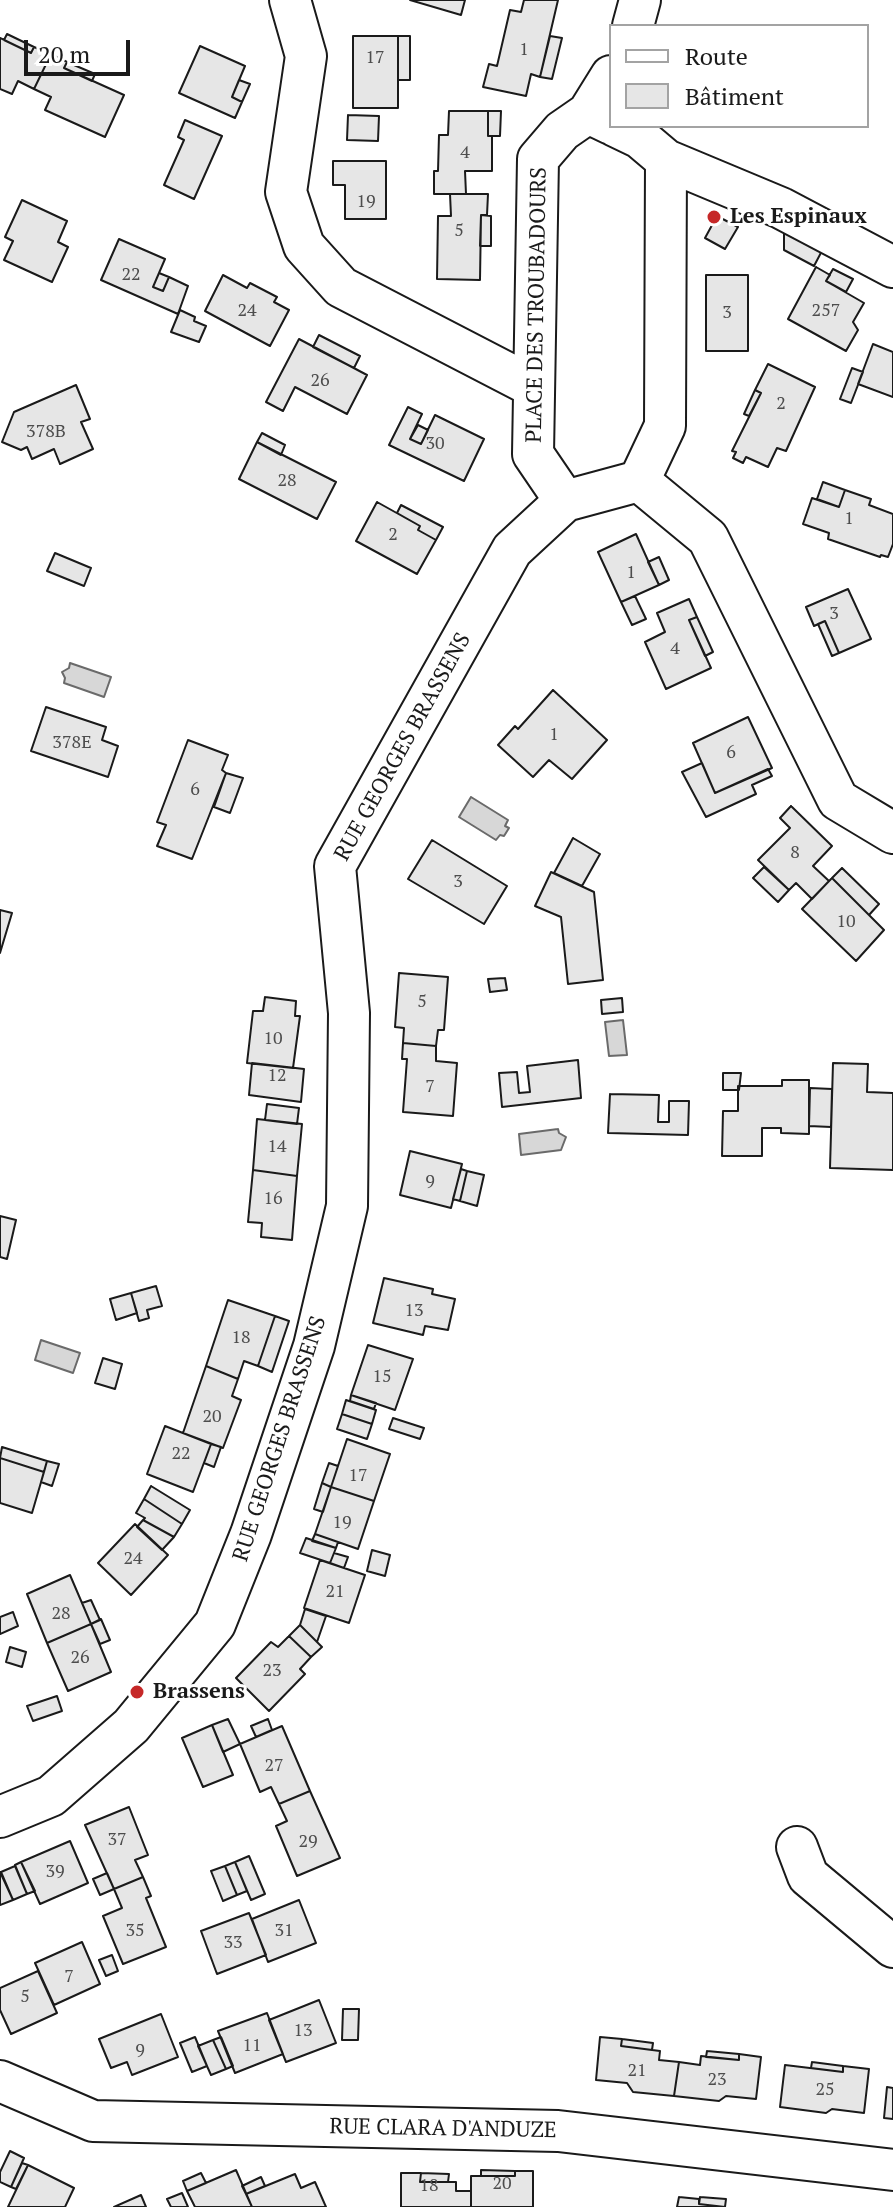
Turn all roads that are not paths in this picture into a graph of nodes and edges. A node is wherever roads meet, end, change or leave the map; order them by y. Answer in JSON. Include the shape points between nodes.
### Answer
{"nodes":[{"id":1,"x":290,"y":0,"type":"edge"},
{"id":2,"x":640,"y":0,"type":"edge"},
{"id":3,"x":634,"y":24,"type":"edge"},
{"id":4,"x":609,"y":91,"type":"edge"},
{"id":5,"x":605,"y":121,"type":"edge"},
{"id":6,"x":619,"y":128,"type":"edge"},
{"id":7,"x":666,"y":160,"type":"junction"},
{"id":8,"x":893,"y":267,"type":"edge"},
{"id":9,"x":534,"y":387,"type":"junction"},
{"id":10,"x":639,"y":481,"type":"junction"},
{"id":11,"x":565,"y":501,"type":"junction"},
{"id":12,"x":893,"y":833,"type":"edge"},
{"id":13,"x":0,"y":1817,"type":"edge"},
{"id":14,"x":797,"y":1847,"type":"dead end"},
{"id":15,"x":893,"y":1947,"type":"edge"},
{"id":16,"x":0,"y":2081,"type":"edge"},
{"id":17,"x":893,"y":2170,"type":"edge"}],
"edges":[{"from":1,"to":9,"type":"street","via":[[306,56],[286,192],[304,246],[341,287]]},
{"from":2,"to":3,"type":"street"},
{"from":4,"to":5,"type":"street"},
{"from":5,"to":9,"type":"street","name":"PLACE DES TROUBADOURS","via":[[562,131],[538,159]]},
{"from":6,"to":7,"type":"street"},
{"from":7,"to":8,"type":"street","via":[[781,208]]},
{"from":7,"to":10,"type":"street","via":[[665,426]]},
{"from":9,"to":11,"type":"street","name":"PLACE DES TROUBADOURS","via":[[533,454]]},
{"from":10,"to":11,"type":"street"},
{"from":10,"to":12,"type":"street","via":[[708,538],[838,800]]},
{"from":11,"to":13,"type":"street","name":"RUE GEORGES BRASSENS","via":[[512,550],[335,866],[349,1013],[347,1206],[314,1346],[215,1624],[131,1726],[51,1796]]},
{"from":14,"to":15,"type":"street","via":[[808,1876]]},
{"from":16,"to":17,"type":"street","name":"RUE CLARA D'ANDUZE","via":[[93,2121],[558,2131]]}]}
